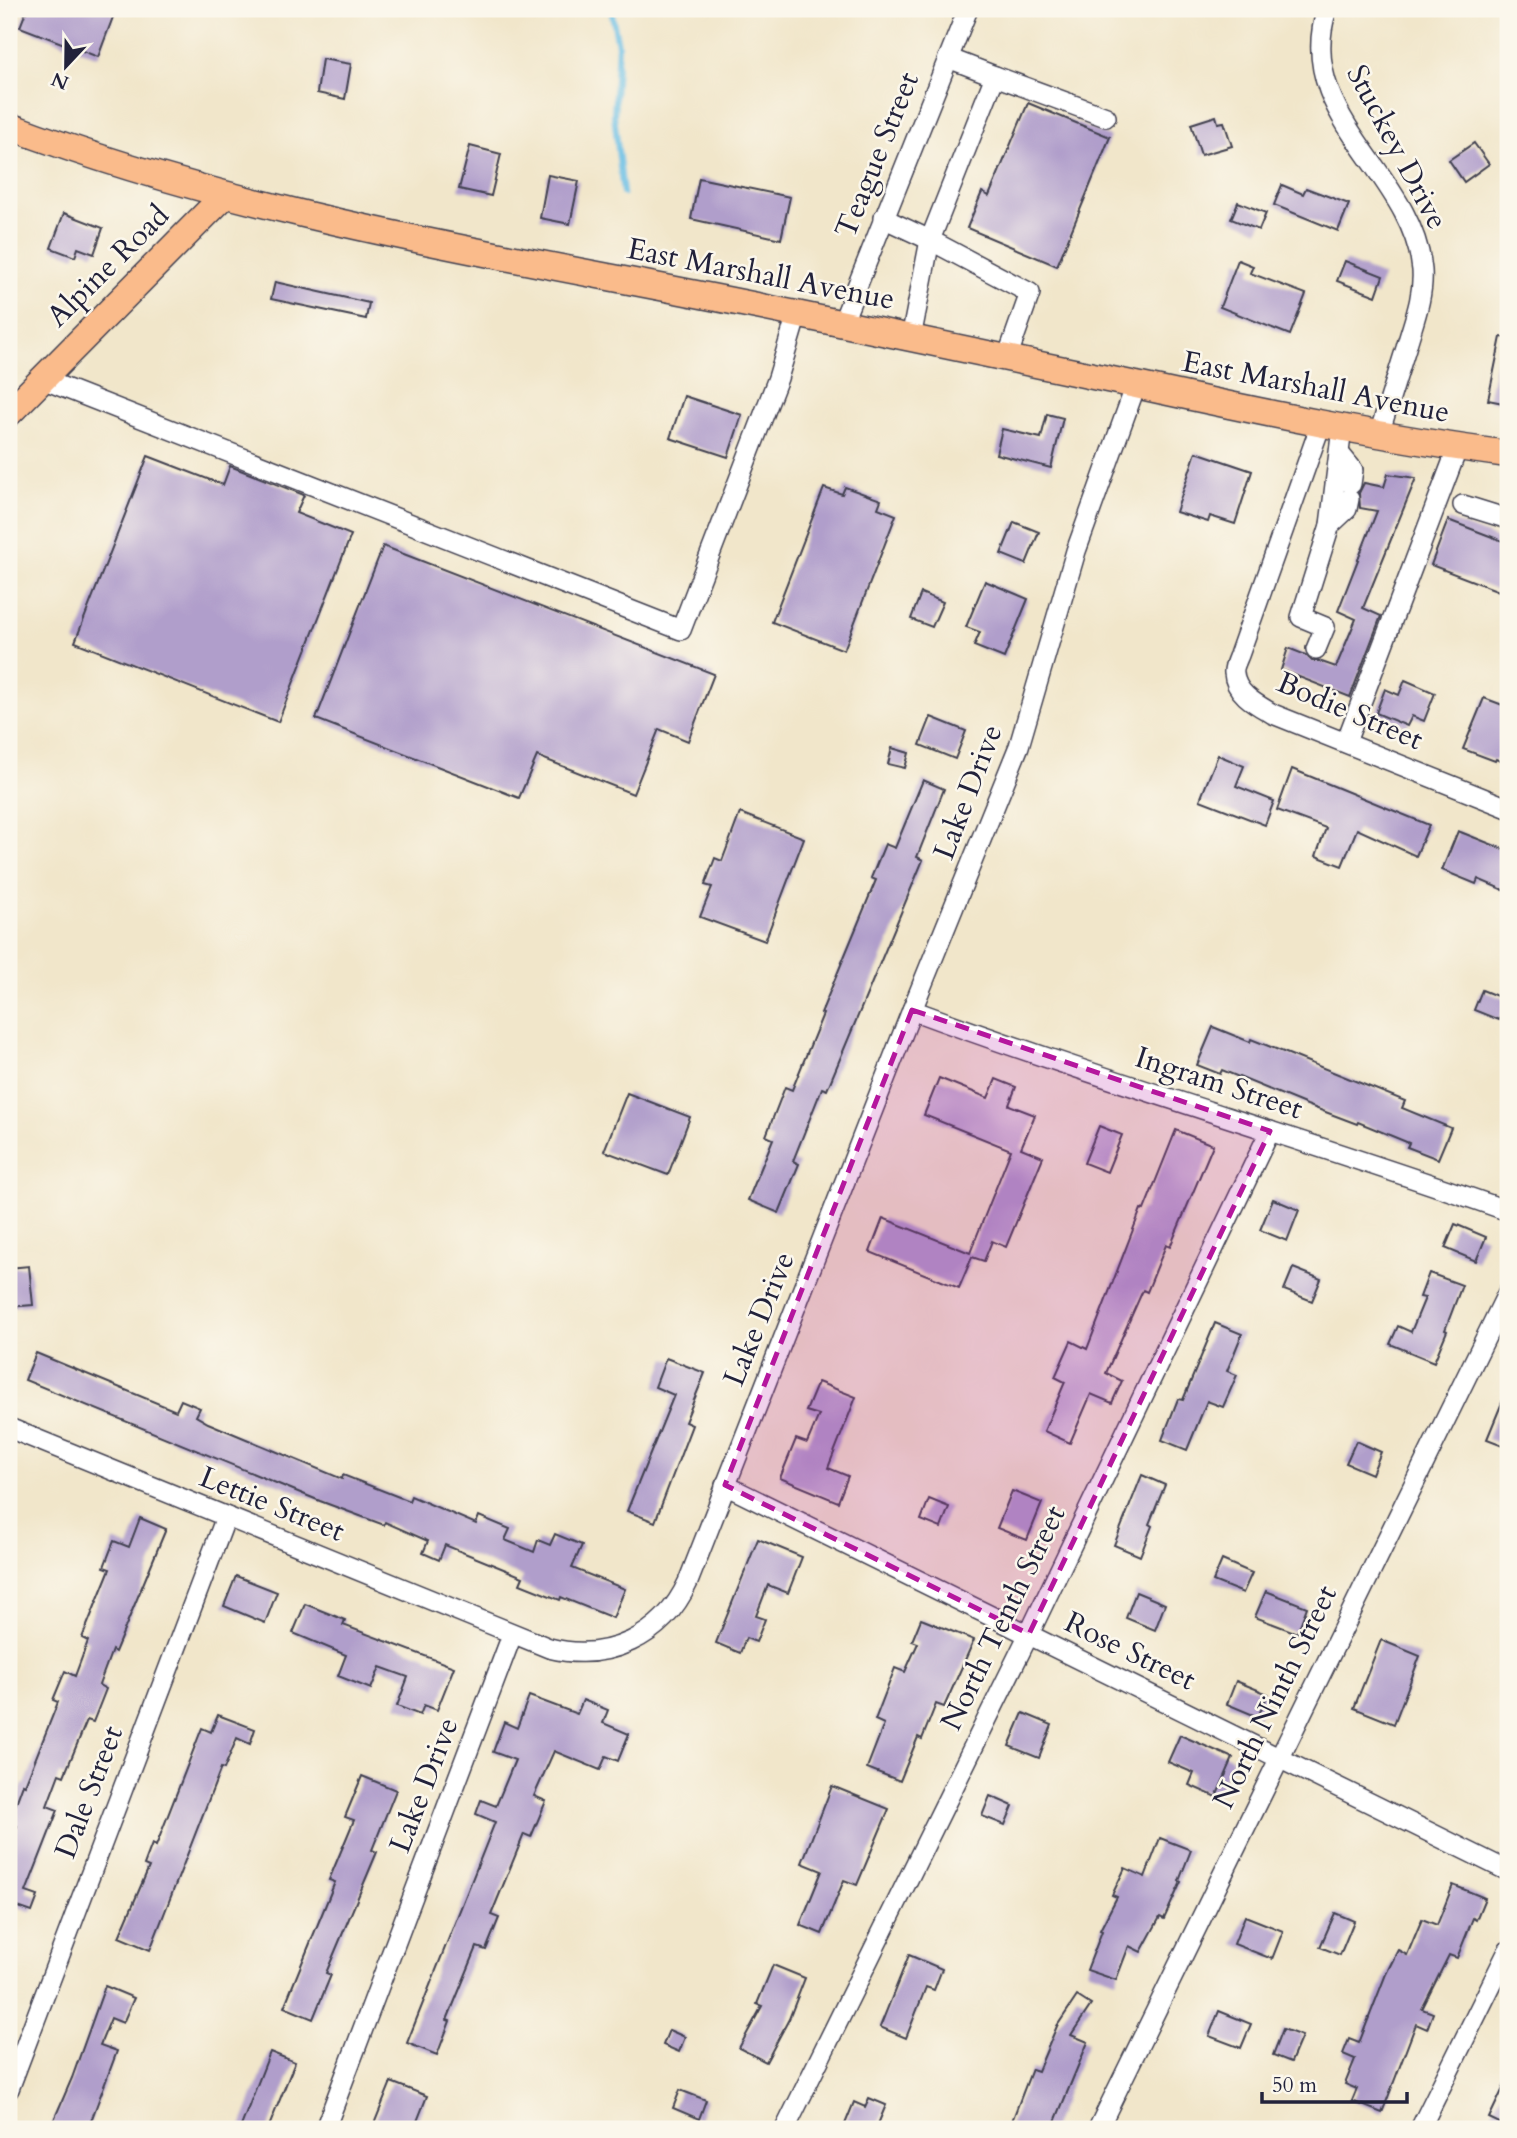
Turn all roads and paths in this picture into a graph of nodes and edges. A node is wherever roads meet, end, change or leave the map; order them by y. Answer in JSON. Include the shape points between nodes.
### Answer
{"nodes":[{"id":1,"x":968,"y":9,"type":"edge"},
{"id":2,"x":1327,"y":9,"type":"edge"},
{"id":3,"x":948,"y":58,"type":"junction"},
{"id":4,"x":995,"y":76,"type":"junction"},
{"id":5,"x":1106,"y":117,"type":"dead end"},
{"id":6,"x":9,"y":126,"type":"edge"},
{"id":7,"x":224,"y":196,"type":"junction"},
{"id":8,"x":883,"y":218,"type":"junction"},
{"id":9,"x":930,"y":240,"type":"junction"},
{"id":10,"x":797,"y":314,"type":"junction"},
{"id":11,"x":842,"y":324,"type":"junction"},
{"id":12,"x":911,"y":338,"type":"junction"},
{"id":13,"x":1007,"y":358,"type":"junction"},
{"id":14,"x":42,"y":379,"type":"junction"},
{"id":15,"x":1136,"y":385,"type":"junction"},
{"id":16,"x":9,"y":413,"type":"edge"},
{"id":17,"x":1334,"y":435,"type":"junction"},
{"id":18,"x":1379,"y":435,"type":"junction"},
{"id":19,"x":1458,"y":447,"type":"junction"},
{"id":20,"x":1508,"y":454,"type":"edge"},
{"id":21,"x":1463,"y":505,"type":"dead end"},
{"id":22,"x":1508,"y":519,"type":"edge"},
{"id":23,"x":1330,"y":525,"type":"junction"},
{"id":24,"x":1316,"y":649,"type":"dead end"},
{"id":25,"x":1346,"y":742,"type":"junction"},
{"id":26,"x":1508,"y":808,"type":"edge"},
{"id":27,"x":912,"y":1010,"type":"junction"},
{"id":28,"x":1270,"y":1130,"type":"junction"},
{"id":29,"x":1508,"y":1211,"type":"edge"},
{"id":30,"x":1508,"y":1292,"type":"edge"},
{"id":31,"x":9,"y":1428,"type":"edge"},
{"id":32,"x":725,"y":1485,"type":"junction"},
{"id":33,"x":226,"y":1517,"type":"junction"},
{"id":34,"x":1029,"y":1634,"type":"junction"},
{"id":35,"x":512,"y":1635,"type":"junction"},
{"id":36,"x":1279,"y":1758,"type":"junction"},
{"id":37,"x":1508,"y":1871,"type":"edge"},
{"id":38,"x":1508,"y":1951,"type":"edge"},
{"id":39,"x":9,"y":2089,"type":"edge"},
{"id":40,"x":325,"y":2129,"type":"edge"},
{"id":41,"x":785,"y":2129,"type":"edge"},
{"id":42,"x":1098,"y":2129,"type":"edge"},
{"id":43,"x":1420,"y":2129,"type":"edge"}],
"edges":[{"from":1,"to":3,"type":"street","name":"Teague Street"},
{"from":2,"to":18,"type":"street","name":"Stuckey Drive","via":[[1319,56],[1328,90],[1402,209],[1422,271],[1418,309]]},
{"from":3,"to":4,"type":"street"},
{"from":3,"to":8,"type":"street","name":"Teague Street"},
{"from":4,"to":5,"type":"street"},
{"from":4,"to":9,"type":"street"},
{"from":6,"to":7,"type":"main road","name":"East Marshall Avenue"},
{"from":7,"to":10,"type":"main road","name":"East Marshall Avenue","via":[[370,230]]},
{"from":7,"to":14,"type":"main road","name":"Alpine Road"},
{"from":8,"to":9,"type":"street"},
{"from":8,"to":11,"type":"street","name":"Teague Street"},
{"from":9,"to":12,"type":"street"},
{"from":9,"to":13,"type":"street","via":[[1030,293]]},
{"from":10,"to":11,"type":"main road","name":"East Marshall Avenue"},
{"from":10,"to":14,"type":"street","via":[[778,378],[681,631]]},
{"from":11,"to":12,"type":"main road","name":"East Marshall Avenue"},
{"from":12,"to":13,"type":"main road","name":"East Marshall Avenue"},
{"from":13,"to":15,"type":"main road","name":"East Marshall Avenue"},
{"from":14,"to":16,"type":"main road","name":"Alpine Road"},
{"from":15,"to":17,"type":"main road","name":"East Marshall Avenue"},
{"from":15,"to":27,"type":"street","name":"Lake Drive","via":[[1076,551],[1019,746]]},
{"from":17,"to":18,"type":"main road","name":"East Marshall Avenue"},
{"from":17,"to":23,"type":"street"},
{"from":17,"to":23,"type":"street","via":[[1353,470],[1347,509]]},
{"from":17,"to":25,"type":"street","name":"Bodie Street","via":[[1234,673],[1250,701]]},
{"from":18,"to":19,"type":"main road","name":"East Marshall Avenue"},
{"from":19,"to":20,"type":"main road","name":"East Marshall Avenue"},
{"from":19,"to":25,"type":"street"},
{"from":21,"to":22,"type":"street"},
{"from":23,"to":24,"type":"street","via":[[1301,617],[1325,627]]},
{"from":25,"to":26,"type":"street","name":"Bodie Street"},
{"from":27,"to":28,"type":"street","name":"Ingram Street","via":[[1056,1063]]},
{"from":27,"to":32,"type":"street","name":"Lake Drive"},
{"from":28,"to":29,"type":"street","name":"Ingram Street"},
{"from":28,"to":34,"type":"street","name":"North Tenth Street"},
{"from":30,"to":36,"type":"street","name":"North Ninth Street"},
{"from":31,"to":33,"type":"street","name":"Lettie Street"},
{"from":32,"to":34,"type":"street","name":"Rose Street"},
{"from":32,"to":35,"type":"street","name":"Lake Drive","via":[[683,1593],[644,1636],[613,1648],[583,1652],[560,1651]]},
{"from":33,"to":35,"type":"street","name":"Lettie Street"},
{"from":33,"to":39,"type":"street","name":"Dale Street"},
{"from":34,"to":36,"type":"street","name":"Rose Street"},
{"from":34,"to":41,"type":"street","name":"North Tenth Street"},
{"from":35,"to":40,"type":"street","name":"Lake Drive"},
{"from":36,"to":37,"type":"street","name":"Rose Street"},
{"from":36,"to":42,"type":"street","name":"North Ninth Street"},
{"from":38,"to":43,"type":"street"}]}
